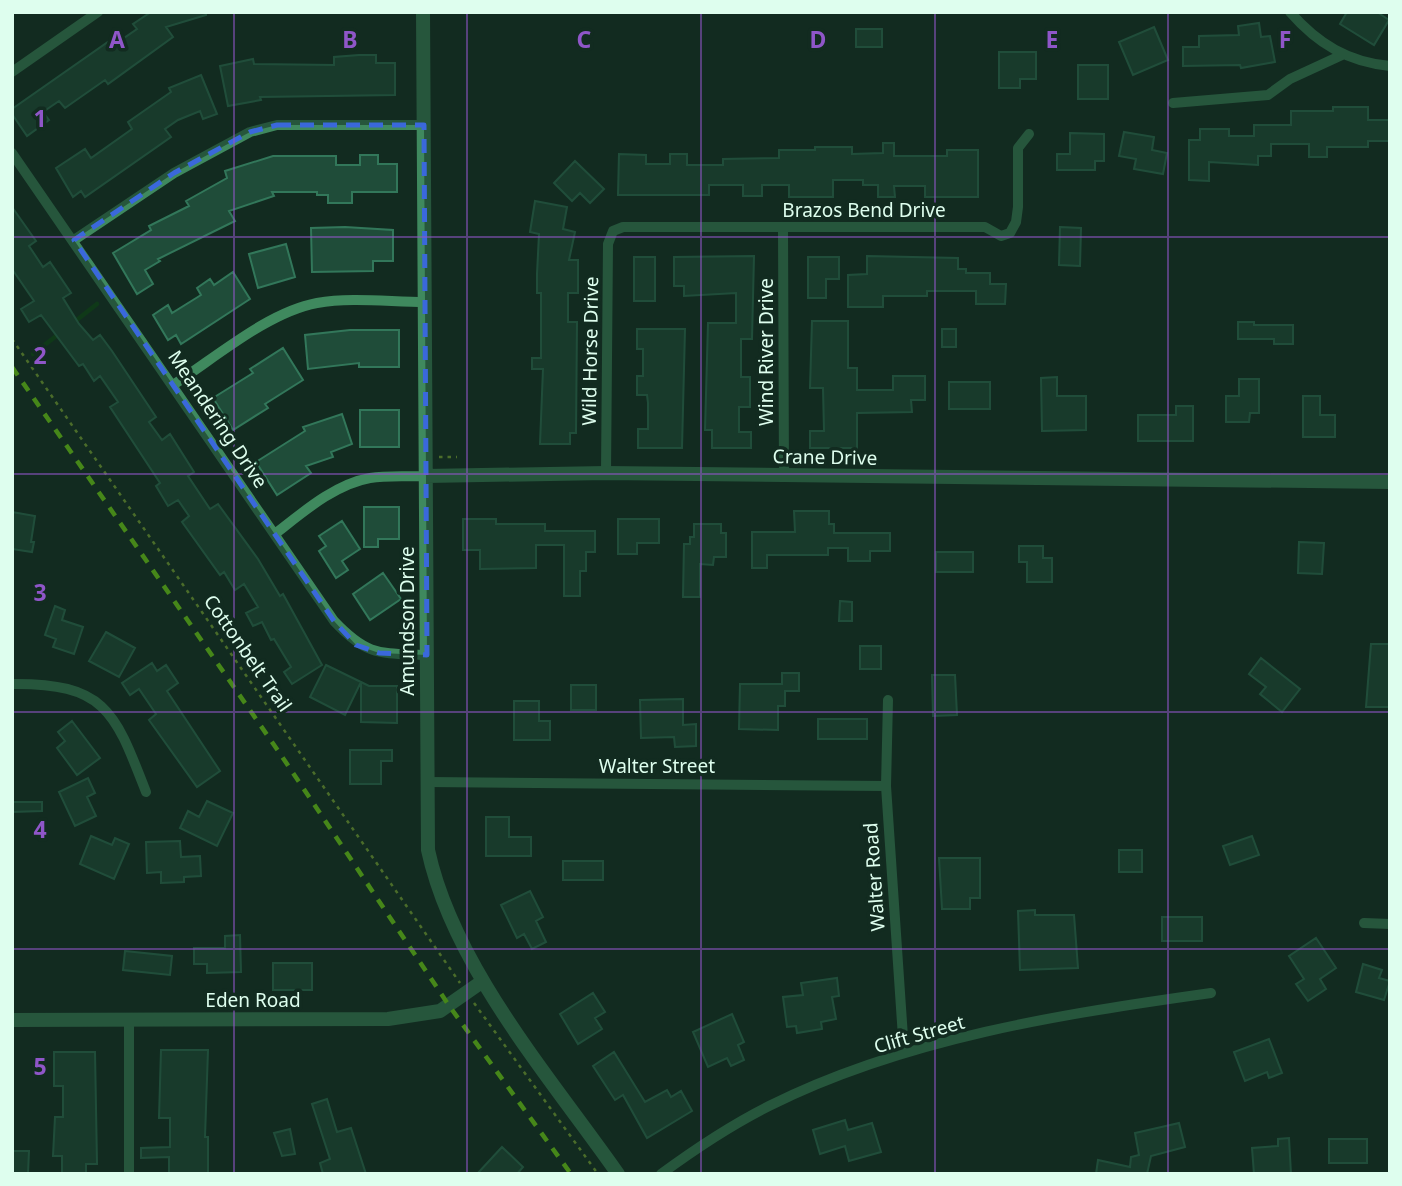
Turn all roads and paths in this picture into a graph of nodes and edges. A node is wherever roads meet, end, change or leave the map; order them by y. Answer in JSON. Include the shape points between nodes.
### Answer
{"nodes":[{"id":1,"x":98,"y":12,"type":"edge"},
{"id":2,"x":423,"y":12,"type":"edge"},
{"id":3,"x":1290,"y":12,"type":"edge"},
{"id":4,"x":1342,"y":55,"type":"junction"},
{"id":5,"x":1390,"y":66,"type":"edge"},
{"id":6,"x":12,"y":72,"type":"edge"},
{"id":7,"x":1173,"y":103,"type":"dead end"},
{"id":8,"x":424,"y":125,"type":"junction"},
{"id":9,"x":1029,"y":134,"type":"dead end"},
{"id":10,"x":12,"y":153,"type":"edge"},
{"id":11,"x":783,"y":228,"type":"junction"},
{"id":12,"x":613,"y":231,"type":"joint"},
{"id":13,"x":75,"y":240,"type":"junction"},
{"id":14,"x":425,"y":302,"type":"junction"},
{"id":15,"x":12,"y":339,"type":"edge"},
{"id":16,"x":173,"y":385,"type":"junction"},
{"id":17,"x":426,"y":457,"type":"junction"},
{"id":18,"x":457,"y":457,"type":"dead end"},
{"id":19,"x":606,"y":473,"type":"junction"},
{"id":20,"x":426,"y":476,"type":"junction"},
{"id":21,"x":784,"y":477,"type":"junction"},
{"id":22,"x":1390,"y":482,"type":"edge"},
{"id":23,"x":275,"y":534,"type":"junction"},
{"id":24,"x":427,"y":655,"type":"junction"},
{"id":25,"x":12,"y":684,"type":"edge"},
{"id":26,"x":888,"y":700,"type":"dead end"},
{"id":27,"x":428,"y":782,"type":"junction"},
{"id":28,"x":886,"y":786,"type":"junction"},
{"id":29,"x":146,"y":792,"type":"dead end"},
{"id":30,"x":1364,"y":923,"type":"dead end"},
{"id":31,"x":1390,"y":924,"type":"edge"},
{"id":32,"x":483,"y":981,"type":"junction"},
{"id":33,"x":460,"y":983,"type":"dead end"},
{"id":34,"x":1211,"y":993,"type":"dead end"},
{"id":35,"x":475,"y":1003,"type":"dead end"},
{"id":36,"x":12,"y":1020,"type":"edge"},
{"id":37,"x":129,"y":1020,"type":"junction"},
{"id":38,"x":904,"y":1052,"type":"junction"},
{"id":39,"x":129,"y":1174,"type":"edge"},
{"id":40,"x":598,"y":1174,"type":"edge"},
{"id":41,"x":618,"y":1174,"type":"edge"},
{"id":42,"x":661,"y":1174,"type":"edge"}],
"edges":[{"from":1,"to":6,"type":"street"},
{"from":2,"to":8,"type":"street","name":"Amundson Drive"},
{"from":3,"to":4,"type":"street","via":[[1317,39]]},
{"from":4,"to":5,"type":"street"},
{"from":4,"to":7,"type":"street","via":[[1290,79],[1268,95]]},
{"from":8,"to":13,"type":"street","via":[[277,125],[250,132],[174,173]]},
{"from":8,"to":14,"type":"street","name":"Amundson Drive"},
{"from":9,"to":11,"type":"street","name":"Brazos Bend Drive","via":[[1018,148],[1017,214],[1010,233],[1001,236],[985,227]]},
{"from":10,"to":13,"type":"street","name":"Meandering Drive"},
{"from":11,"to":12,"type":"street","name":"Brazos Bend Drive","via":[[623,226]]},
{"from":11,"to":21,"type":"street","name":"Wind River Drive"},
{"from":12,"to":19,"type":"street","name":"Wild Horse Drive","via":[[608,244]]},
{"from":13,"to":16,"type":"street","name":"Meandering Drive"},
{"from":14,"to":16,"type":"street","via":[[337,302],[282,314]]},
{"from":14,"to":17,"type":"street","name":"Amundson Drive"},
{"from":15,"to":33,"type":"path","name":"Cottonbelt Trail"},
{"from":16,"to":23,"type":"street","name":"Meandering Drive"},
{"from":17,"to":18,"type":"path"},
{"from":17,"to":20,"type":"street","name":"Amundson Drive"},
{"from":19,"to":20,"type":"street","name":"Crane Drive"},
{"from":19,"to":21,"type":"street","name":"Crane Drive"},
{"from":20,"to":23,"type":"street","name":"Crane Drive","via":[[354,482]]},
{"from":20,"to":24,"type":"street","name":"Amundson Drive"},
{"from":21,"to":22,"type":"street","name":"Crane Drive"},
{"from":23,"to":24,"type":"street","name":"Meandering Drive","via":[[334,621],[356,645],[379,653]]},
{"from":24,"to":27,"type":"street","name":"Amundson Drive"},
{"from":25,"to":29,"type":"street","via":[[66,687],[92,696],[126,740]]},
{"from":26,"to":28,"type":"street","name":"Walter Road"},
{"from":27,"to":28,"type":"street","name":"Walter Street"},
{"from":27,"to":32,"type":"street","name":"Amundson Drive","via":[[428,850],[436,887]]},
{"from":28,"to":38,"type":"street","name":"Walter Road"},
{"from":30,"to":31,"type":"street"},
{"from":32,"to":37,"type":"street","name":"Eden Road","via":[[450,1007],[430,1015]]},
{"from":32,"to":41,"type":"street","name":"Amundson Drive"},
{"from":34,"to":38,"type":"street","name":"Clift Street","via":[[1088,1010]]},
{"from":35,"to":40,"type":"path"},
{"from":36,"to":37,"type":"street","name":"Eden Road"},
{"from":37,"to":39,"type":"street"},
{"from":38,"to":42,"type":"street","name":"Clift Street","via":[[769,1106]]}]}
